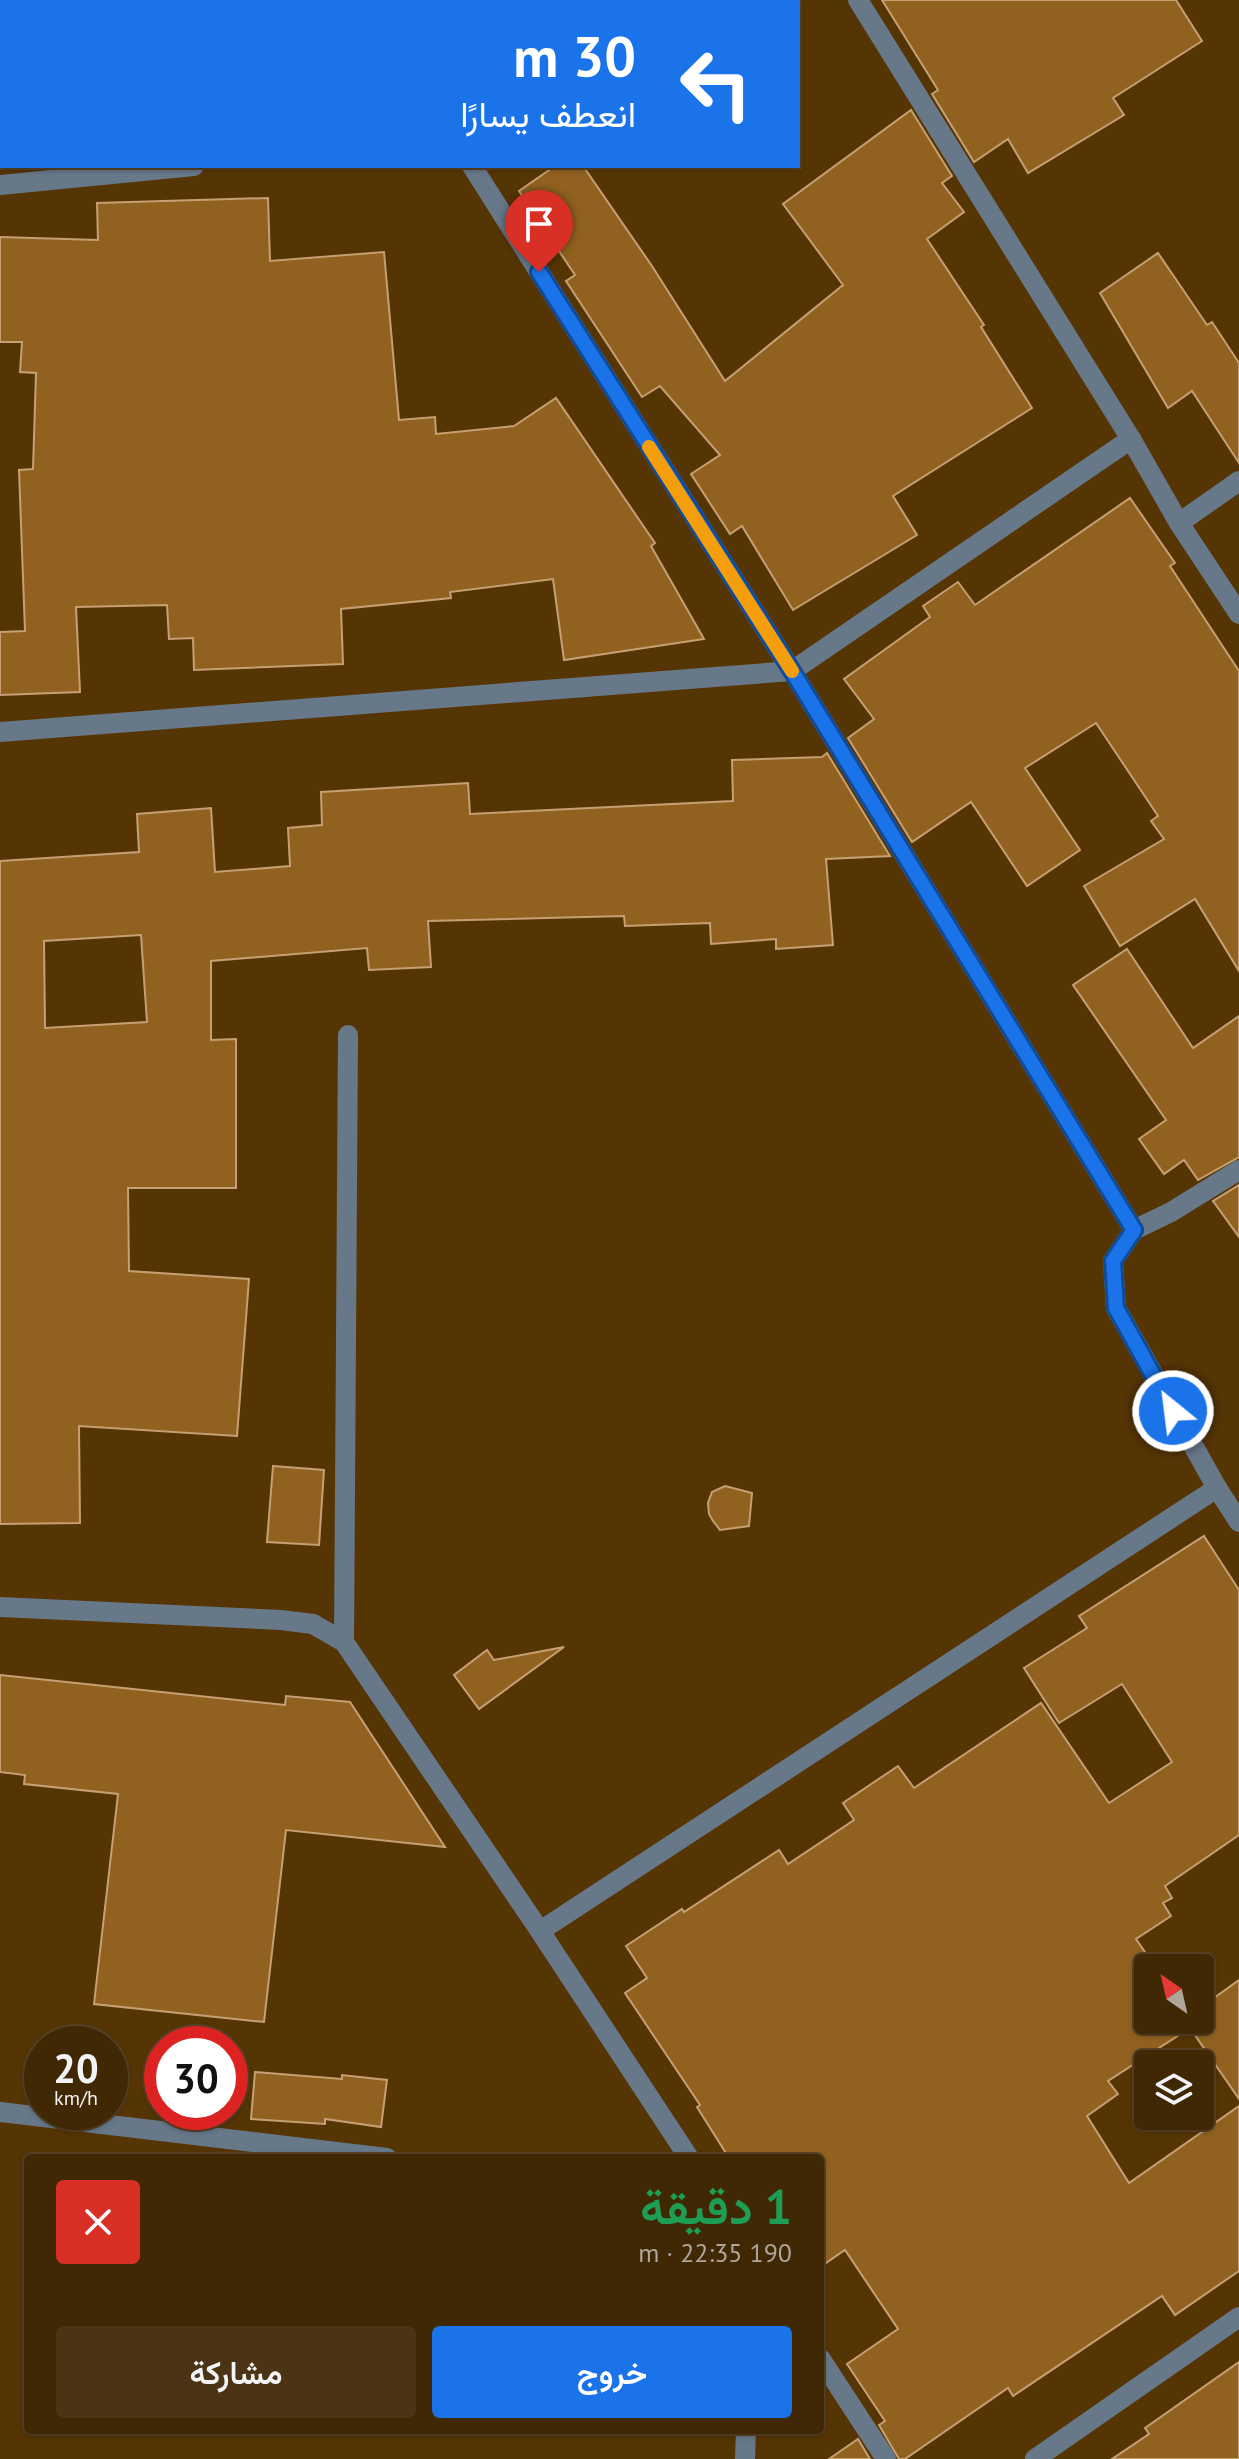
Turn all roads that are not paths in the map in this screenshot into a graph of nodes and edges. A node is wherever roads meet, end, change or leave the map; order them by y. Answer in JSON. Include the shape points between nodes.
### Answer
{"nodes":[{"id":1,"x":858,"y":0,"type":"edge"},
{"id":2,"x":174,"y":168,"type":"edge"},
{"id":3,"x":473,"y":168,"type":"edge"},
{"id":4,"x":0,"y":185,"type":"edge"},
{"id":5,"x":1131,"y":439,"type":"junction"},
{"id":6,"x":1239,"y":481,"type":"edge"},
{"id":7,"x":1179,"y":523,"type":"junction"},
{"id":8,"x":1239,"y":614,"type":"edge"},
{"id":9,"x":792,"y":671,"type":"junction"},
{"id":10,"x":0,"y":732,"type":"edge"},
{"id":11,"x":348,"y":1035,"type":"dead end"},
{"id":12,"x":1239,"y":1170,"type":"edge"},
{"id":13,"x":1134,"y":1230,"type":"junction"},
{"id":14,"x":1217,"y":1488,"type":"junction"},
{"id":15,"x":1239,"y":1522,"type":"edge"},
{"id":16,"x":0,"y":1607,"type":"edge"},
{"id":17,"x":344,"y":1642,"type":"junction"},
{"id":18,"x":540,"y":1931,"type":"junction"},
{"id":19,"x":0,"y":2112,"type":"edge"},
{"id":20,"x":353,"y":2154,"type":"edge"},
{"id":21,"x":686,"y":2154,"type":"edge"},
{"id":22,"x":1239,"y":2317,"type":"edge"},
{"id":23,"x":824,"y":2364,"type":"edge"},
{"id":24,"x":746,"y":2434,"type":"edge"},
{"id":25,"x":745,"y":2459,"type":"edge"},
{"id":26,"x":886,"y":2459,"type":"edge"},
{"id":27,"x":1035,"y":2459,"type":"edge"}],
"edges":[{"from":1,"to":5,"type":"street"},
{"from":2,"to":4,"type":"street"},
{"from":3,"to":9,"type":"street"},
{"from":5,"to":7,"type":"street"},
{"from":5,"to":9,"type":"street"},
{"from":6,"to":7,"type":"street"},
{"from":7,"to":8,"type":"street"},
{"from":9,"to":10,"type":"street"},
{"from":9,"to":13,"type":"street"},
{"from":11,"to":17,"type":"street"},
{"from":12,"to":13,"type":"street"},
{"from":13,"to":14,"type":"street","via":[[1113,1261],[1116,1308]]},
{"from":14,"to":15,"type":"street"},
{"from":14,"to":18,"type":"street"},
{"from":16,"to":17,"type":"street","via":[[281,1620],[313,1624]]},
{"from":17,"to":18,"type":"street"},
{"from":18,"to":21,"type":"street"},
{"from":19,"to":20,"type":"street"},
{"from":22,"to":27,"type":"street"},
{"from":23,"to":26,"type":"street"},
{"from":24,"to":25,"type":"street"}]}
